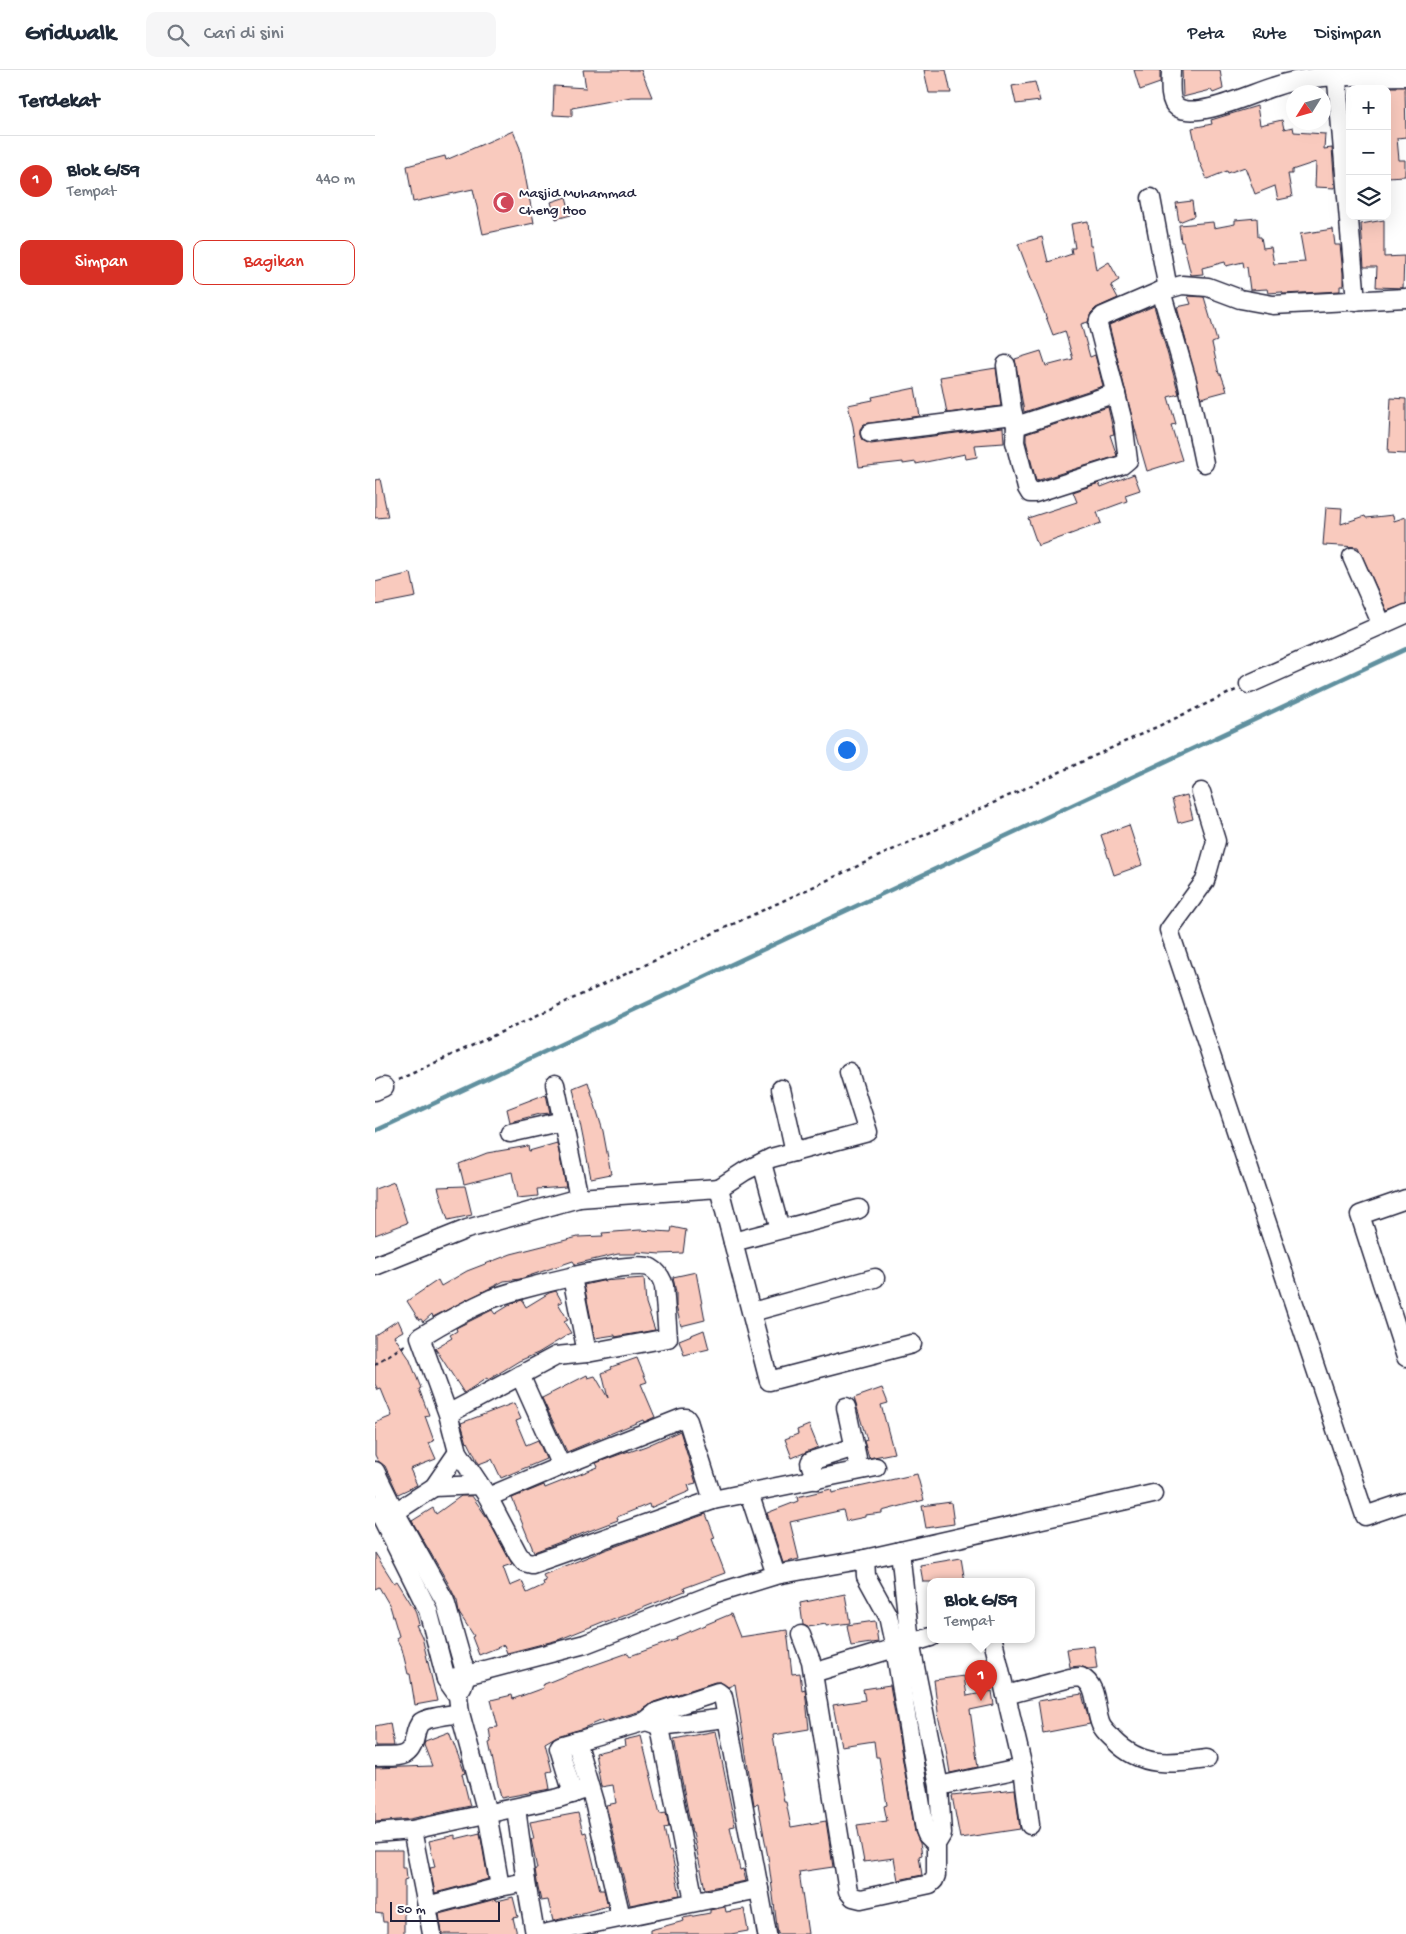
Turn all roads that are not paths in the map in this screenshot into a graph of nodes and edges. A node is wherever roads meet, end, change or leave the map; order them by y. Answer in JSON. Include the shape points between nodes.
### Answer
{"nodes":[{"id":1,"x":1171,"y":70,"type":"edge"},
{"id":2,"x":1336,"y":73,"type":"edge"},
{"id":3,"x":1406,"y":76,"type":"edge"},
{"id":4,"x":1151,"y":198,"type":"dead end"},
{"id":5,"x":1165,"y":290,"type":"junction"},
{"id":6,"x":1406,"y":298,"type":"edge"},
{"id":7,"x":1356,"y":302,"type":"junction"},
{"id":8,"x":1006,"y":365,"type":"dead end"},
{"id":9,"x":1116,"y":393,"type":"junction"},
{"id":10,"x":1014,"y":420,"type":"junction"},
{"id":11,"x":870,"y":433,"type":"dead end"},
{"id":12,"x":1204,"y":463,"type":"dead end"},
{"id":13,"x":1352,"y":557,"type":"dead end"},
{"id":14,"x":1406,"y":614,"type":"edge"},
{"id":15,"x":1382,"y":625,"type":"junction"},
{"id":16,"x":1249,"y":684,"type":"road end"},
{"id":17,"x":1201,"y":792,"type":"dead end"},
{"id":18,"x":849,"y":1072,"type":"dead end"},
{"id":19,"x":555,"y":1084,"type":"dead end"},
{"id":20,"x":781,"y":1089,"type":"dead end"},
{"id":21,"x":563,"y":1121,"type":"junction"},
{"id":22,"x":511,"y":1133,"type":"dead end"},
{"id":23,"x":795,"y":1152,"type":"junction"},
{"id":24,"x":762,"y":1163,"type":"junction"},
{"id":25,"x":719,"y":1188,"type":"junction"},
{"id":26,"x":579,"y":1198,"type":"junction"},
{"id":27,"x":1406,"y":1199,"type":"edge"},
{"id":28,"x":859,"y":1209,"type":"dead end"},
{"id":29,"x":781,"y":1229,"type":"junction"},
{"id":30,"x":733,"y":1242,"type":"junction"},
{"id":31,"x":375,"y":1266,"type":"edge"},
{"id":32,"x":572,"y":1277,"type":"junction"},
{"id":33,"x":875,"y":1278,"type":"dead end"},
{"id":34,"x":752,"y":1312,"type":"junction"},
{"id":35,"x":912,"y":1344,"type":"dead end"},
{"id":36,"x":587,"y":1352,"type":"junction"},
{"id":37,"x":1406,"y":1357,"type":"edge"},
{"id":38,"x":520,"y":1375,"type":"junction"},
{"id":39,"x":846,"y":1407,"type":"dead end"},
{"id":40,"x":448,"y":1414,"type":"junction"},
{"id":41,"x":855,"y":1448,"type":"junction"},
{"id":42,"x":458,"y":1452,"type":"junction"},
{"id":43,"x":561,"y":1466,"type":"junction"},
{"id":44,"x":375,"y":1470,"type":"edge"},
{"id":45,"x":816,"y":1480,"type":"junction"},
{"id":46,"x":434,"y":1487,"type":"junction"},
{"id":47,"x":484,"y":1491,"type":"junction"},
{"id":48,"x":749,"y":1493,"type":"junction"},
{"id":49,"x":1153,"y":1494,"type":"dead end"},
{"id":50,"x":713,"y":1500,"type":"junction"},
{"id":51,"x":1406,"y":1502,"type":"edge"},
{"id":52,"x":384,"y":1512,"type":"edge"},
{"id":53,"x":899,"y":1551,"type":"junction"},
{"id":54,"x":865,"y":1559,"type":"junction"},
{"id":55,"x":776,"y":1575,"type":"junction"},
{"id":56,"x":801,"y":1635,"type":"dead end"},
{"id":57,"x":927,"y":1638,"type":"edge"},
{"id":58,"x":994,"y":1643,"type":"edge"},
{"id":59,"x":903,"y":1645,"type":"junction"},
{"id":60,"x":813,"y":1673,"type":"junction"},
{"id":61,"x":466,"y":1676,"type":"junction"},
{"id":62,"x":446,"y":1679,"type":"junction"},
{"id":63,"x":1006,"y":1695,"type":"junction"},
{"id":64,"x":459,"y":1705,"type":"junction"},
{"id":65,"x":726,"y":1718,"type":"junction"},
{"id":66,"x":654,"y":1720,"type":"junction"},
{"id":67,"x":576,"y":1741,"type":"junction"},
{"id":68,"x":375,"y":1757,"type":"edge"},
{"id":69,"x":1207,"y":1759,"type":"dead end"},
{"id":70,"x":1023,"y":1768,"type":"junction"},
{"id":71,"x":939,"y":1786,"type":"junction"},
{"id":72,"x":581,"y":1791,"type":"junction"},
{"id":73,"x":516,"y":1808,"type":"junction"},
{"id":74,"x":487,"y":1813,"type":"junction"},
{"id":75,"x":1030,"y":1825,"type":"dead end"},
{"id":76,"x":412,"y":1830,"type":"junction"},
{"id":77,"x":375,"y":1833,"type":"edge"},
{"id":78,"x":936,"y":1844,"type":"junction"},
{"id":79,"x":526,"y":1882,"type":"junction"},
{"id":80,"x":500,"y":1887,"type":"junction"},
{"id":81,"x":759,"y":1889,"type":"junction"},
{"id":82,"x":694,"y":1902,"type":"junction"},
{"id":83,"x":427,"y":1906,"type":"junction"},
{"id":84,"x":621,"y":1916,"type":"junction"},
{"id":85,"x":432,"y":1934,"type":"edge"},
{"id":86,"x":535,"y":1934,"type":"edge"},
{"id":87,"x":542,"y":1934,"type":"edge"},
{"id":88,"x":767,"y":1934,"type":"edge"}],
"edges":[{"from":1,"to":2,"type":"street","via":[[1171,95],[1178,108],[1188,110],[1210,108],[1301,78]]},
{"from":2,"to":3,"type":"street"},
{"from":2,"to":7,"type":"street"},
{"from":4,"to":5,"type":"street"},
{"from":5,"to":7,"type":"street","via":[[1182,285],[1208,286],[1240,299],[1273,305]]},
{"from":5,"to":9,"type":"street","via":[[1099,320]]},
{"from":5,"to":12,"type":"street"},
{"from":6,"to":7,"type":"street"},
{"from":8,"to":10,"type":"street"},
{"from":9,"to":10,"type":"street"},
{"from":9,"to":10,"type":"street","via":[[1129,458],[1127,462],[1035,493],[1030,493],[1027,488],[1015,442]]},
{"from":10,"to":11,"type":"street"},
{"from":13,"to":15,"type":"street"},
{"from":14,"to":15,"type":"street"},
{"from":15,"to":16,"type":"street"},
{"from":17,"to":51,"type":"street","via":[[1216,841],[1205,881],[1169,930],[1365,1516]]},
{"from":18,"to":23,"type":"street","via":[[868,1132]]},
{"from":19,"to":21,"type":"street"},
{"from":20,"to":23,"type":"street"},
{"from":21,"to":22,"type":"street"},
{"from":21,"to":26,"type":"street"},
{"from":23,"to":24,"type":"street"},
{"from":24,"to":25,"type":"street"},
{"from":24,"to":29,"type":"street"},
{"from":25,"to":26,"type":"street"},
{"from":25,"to":30,"type":"street"},
{"from":26,"to":31,"type":"street","via":[[467,1229]]},
{"from":27,"to":37,"type":"street","via":[[1360,1215]]},
{"from":28,"to":29,"type":"street"},
{"from":29,"to":30,"type":"street"},
{"from":30,"to":34,"type":"street"},
{"from":32,"to":36,"type":"street"},
{"from":32,"to":36,"type":"street","via":[[643,1265],[659,1274],[664,1286],[668,1338]]},
{"from":32,"to":40,"type":"street","via":[[494,1298],[420,1337]]},
{"from":33,"to":34,"type":"street"},
{"from":34,"to":35,"type":"street","via":[[769,1381]]},
{"from":36,"to":38,"type":"street","via":[[556,1356]]},
{"from":38,"to":40,"type":"street"},
{"from":38,"to":43,"type":"street"},
{"from":39,"to":41,"type":"street"},
{"from":40,"to":42,"type":"street"},
{"from":41,"to":45,"type":"street","via":[[811,1461]]},
{"from":41,"to":45,"type":"street","via":[[868,1469]]},
{"from":42,"to":46,"type":"street"},
{"from":42,"to":47,"type":"street"},
{"from":43,"to":47,"type":"street"},
{"from":43,"to":50,"type":"street","via":[[685,1418]]},
{"from":44,"to":52,"type":"street"},
{"from":45,"to":48,"type":"street"},
{"from":46,"to":47,"type":"street"},
{"from":46,"to":52,"type":"street"},
{"from":47,"to":50,"type":"street","via":[[518,1554],[524,1562],[532,1564]]},
{"from":48,"to":50,"type":"street"},
{"from":48,"to":55,"type":"street"},
{"from":49,"to":53,"type":"street"},
{"from":52,"to":61,"type":"street","via":[[445,1602]]},
{"from":52,"to":62,"type":"street","via":[[428,1610]]},
{"from":53,"to":54,"type":"street"},
{"from":53,"to":59,"type":"street"},
{"from":54,"to":55,"type":"street"},
{"from":54,"to":59,"type":"street","via":[[866,1576]]},
{"from":55,"to":61,"type":"street","via":[[714,1594],[585,1644]]},
{"from":56,"to":60,"type":"street"},
{"from":57,"to":59,"type":"street"},
{"from":58,"to":63,"type":"street"},
{"from":59,"to":60,"type":"street"},
{"from":59,"to":71,"type":"street"},
{"from":59,"to":78,"type":"street","via":[[925,1830]]},
{"from":60,"to":78,"type":"street","via":[[848,1891],[861,1899],[929,1884],[936,1875]]},
{"from":61,"to":62,"type":"street"},
{"from":61,"to":64,"type":"street"},
{"from":62,"to":64,"type":"street"},
{"from":63,"to":69,"type":"street","via":[[1081,1677],[1092,1687],[1101,1726],[1123,1749],[1134,1756],[1166,1763]]},
{"from":63,"to":70,"type":"street"},
{"from":64,"to":68,"type":"street","via":[[420,1723],[409,1752]]},
{"from":64,"to":74,"type":"street"},
{"from":65,"to":66,"type":"street"},
{"from":65,"to":66,"type":"street","via":[[723,1696],[717,1692]]},
{"from":65,"to":81,"type":"street"},
{"from":66,"to":67,"type":"street"},
{"from":66,"to":82,"type":"street"},
{"from":67,"to":72,"type":"street"},
{"from":67,"to":72,"type":"street","via":[[559,1747]]},
{"from":70,"to":71,"type":"street"},
{"from":70,"to":75,"type":"street"},
{"from":71,"to":78,"type":"street","via":[[943,1832]]},
{"from":72,"to":73,"type":"street"},
{"from":72,"to":84,"type":"street"},
{"from":73,"to":74,"type":"street"},
{"from":73,"to":79,"type":"street"},
{"from":74,"to":76,"type":"street"},
{"from":74,"to":80,"type":"street"},
{"from":76,"to":77,"type":"street"},
{"from":76,"to":83,"type":"street"},
{"from":79,"to":80,"type":"street"},
{"from":79,"to":86,"type":"street"},
{"from":80,"to":83,"type":"street"},
{"from":81,"to":82,"type":"street"},
{"from":81,"to":88,"type":"street"},
{"from":82,"to":84,"type":"street"},
{"from":83,"to":85,"type":"street"},
{"from":84,"to":87,"type":"street"}]}
